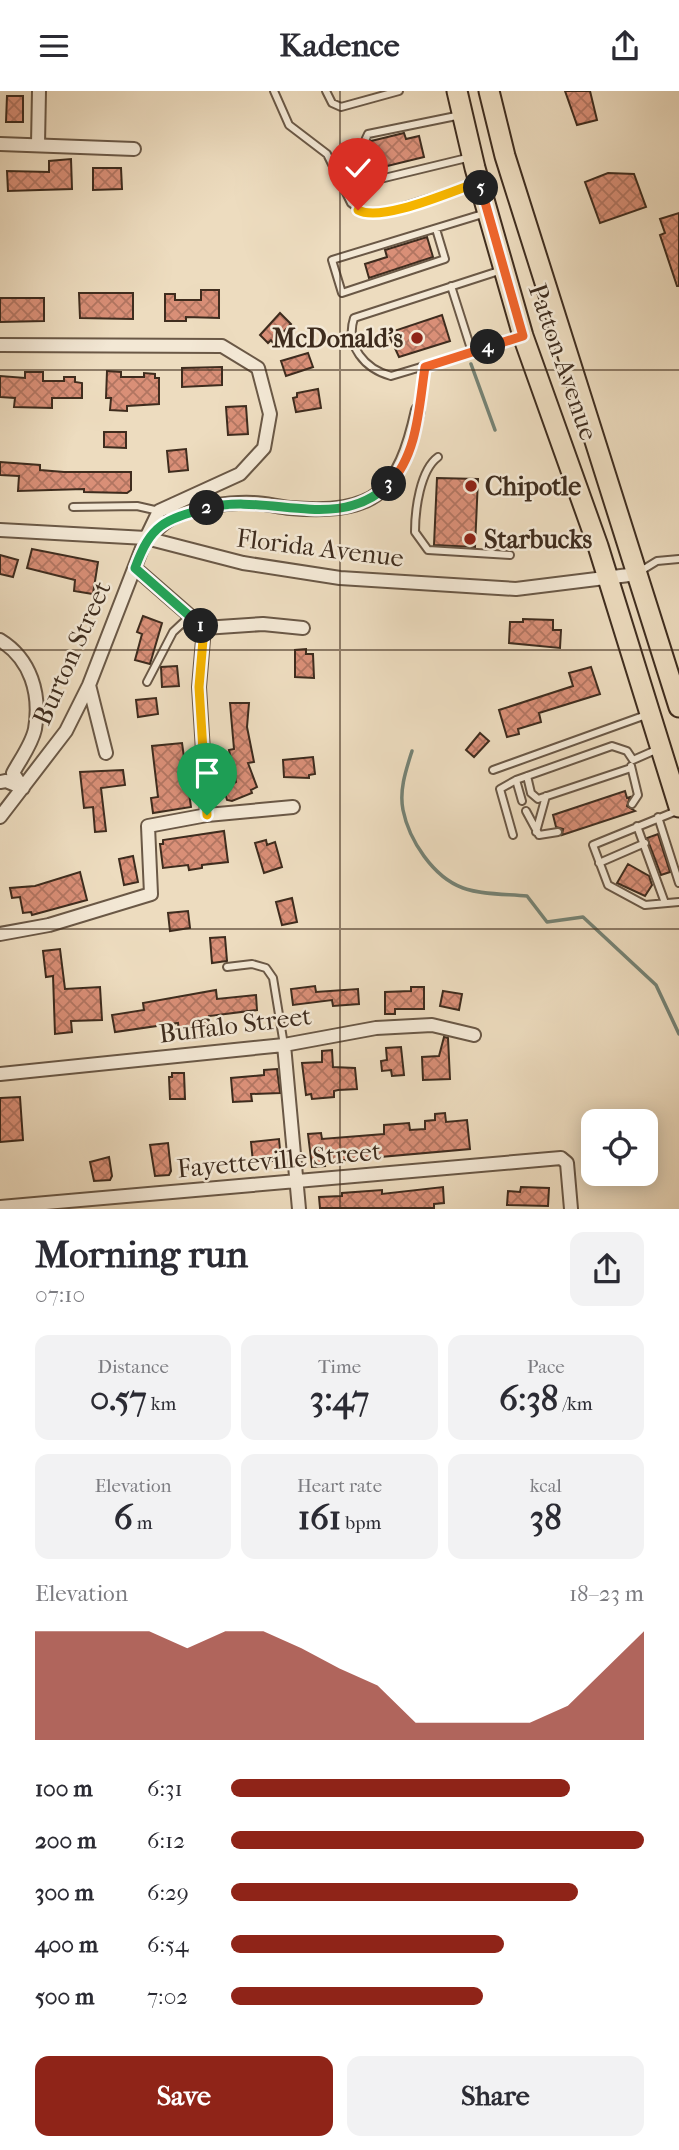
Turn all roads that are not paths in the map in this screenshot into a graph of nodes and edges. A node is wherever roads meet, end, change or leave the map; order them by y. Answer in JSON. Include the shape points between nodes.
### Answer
{"nodes":[{"id":1,"x":39,"y":91,"type":"edge"},
{"id":2,"x":274,"y":91,"type":"edge"},
{"id":3,"x":327,"y":91,"type":"edge"},
{"id":4,"x":399,"y":91,"type":"edge"},
{"id":5,"x":457,"y":91,"type":"edge"},
{"id":6,"x":489,"y":91,"type":"edge"},
{"id":7,"x":463,"y":115,"type":"junction"},
{"id":8,"x":0,"y":144,"type":"edge"},
{"id":9,"x":37,"y":144,"type":"junction"},
{"id":10,"x":134,"y":149,"type":"dead end"},
{"id":11,"x":473,"y":156,"type":"junction"},
{"id":12,"x":479,"y":182,"type":"junction"},
{"id":13,"x":488,"y":213,"type":"junction"},
{"id":14,"x":436,"y":229,"type":"junction"},
{"id":15,"x":504,"y":269,"type":"junction"},
{"id":16,"x":452,"y":286,"type":"junction"},
{"id":17,"x":523,"y":336,"type":"junction"},
{"id":18,"x":0,"y":345,"type":"edge"},
{"id":19,"x":472,"y":352,"type":"junction"},
{"id":20,"x":425,"y":367,"type":"junction"},
{"id":21,"x":418,"y":411,"type":"joint"},
{"id":22,"x":438,"y":457,"type":"dead end"},
{"id":23,"x":73,"y":507,"type":"dead end"},
{"id":24,"x":159,"y":511,"type":"junction"},
{"id":25,"x":0,"y":530,"type":"edge"},
{"id":26,"x":146,"y":538,"type":"junction"},
{"id":27,"x":510,"y":555,"type":"dead end"},
{"id":28,"x":679,"y":558,"type":"edge"},
{"id":29,"x":135,"y":568,"type":"junction"},
{"id":30,"x":637,"y":574,"type":"junction"},
{"id":31,"x":607,"y":579,"type":"junction"},
{"id":32,"x":190,"y":617,"type":"junction"},
{"id":33,"x":204,"y":628,"type":"junction"},
{"id":34,"x":303,"y":628,"type":"dead end"},
{"id":35,"x":0,"y":640,"type":"edge"},
{"id":36,"x":147,"y":682,"type":"dead end"},
{"id":37,"x":89,"y":685,"type":"junction"},
{"id":38,"x":679,"y":707,"type":"edge"},
{"id":39,"x":649,"y":713,"type":"junction"},
{"id":40,"x":660,"y":748,"type":"junction"},
{"id":41,"x":106,"y":753,"type":"dead end"},
{"id":42,"x":632,"y":764,"type":"junction"},
{"id":43,"x":493,"y":770,"type":"dead end"},
{"id":44,"x":527,"y":776,"type":"junction"},
{"id":45,"x":516,"y":780,"type":"junction"},
{"id":46,"x":0,"y":782,"type":"edge"},
{"id":47,"x":23,"y":788,"type":"junction"},
{"id":48,"x":546,"y":796,"type":"junction"},
{"id":49,"x":522,"y":801,"type":"dead end"},
{"id":50,"x":632,"y":804,"type":"dead end"},
{"id":51,"x":293,"y":807,"type":"dead end"},
{"id":52,"x":679,"y":808,"type":"edge"},
{"id":53,"x":526,"y":811,"type":"dead end"},
{"id":54,"x":207,"y":815,"type":"junction"},
{"id":55,"x":0,"y":817,"type":"edge"},
{"id":56,"x":658,"y":817,"type":"junction"},
{"id":57,"x":637,"y":825,"type":"junction"},
{"id":58,"x":536,"y":832,"type":"junction"},
{"id":59,"x":558,"y":832,"type":"dead end"},
{"id":60,"x":513,"y":835,"type":"dead end"},
{"id":61,"x":645,"y":843,"type":"junction"},
{"id":62,"x":599,"y":863,"type":"junction"},
{"id":63,"x":678,"y":880,"type":"edge"},
{"id":64,"x":679,"y":902,"type":"edge"},
{"id":65,"x":665,"y":903,"type":"junction"},
{"id":66,"x":0,"y":934,"type":"edge"},
{"id":67,"x":227,"y":967,"type":"dead end"},
{"id":68,"x":474,"y":1035,"type":"dead end"},
{"id":69,"x":284,"y":1045,"type":"junction"},
{"id":70,"x":0,"y":1074,"type":"edge"},
{"id":71,"x":297,"y":1181,"type":"junction"},
{"id":72,"x":0,"y":1207,"type":"edge"},
{"id":73,"x":299,"y":1209,"type":"edge"},
{"id":74,"x":571,"y":1209,"type":"edge"}],
"edges":[{"from":1,"to":9,"type":"street"},
{"from":2,"to":12,"type":"lane","via":[[289,125],[327,154],[351,204],[365,213],[383,213]]},
{"from":3,"to":4,"type":"lane","via":[[332,103],[341,107]]},
{"from":5,"to":7,"type":"main road","name":"Patton Avenue"},
{"from":6,"to":30,"type":"main road","name":"Patton Avenue","via":[[505,156]]},
{"from":7,"to":11,"type":"main road","name":"Patton Avenue"},
{"from":7,"to":11,"type":"lane","via":[[368,134],[363,144],[364,162],[367,174],[376,180]]},
{"from":8,"to":9,"type":"street"},
{"from":9,"to":10,"type":"street"},
{"from":11,"to":12,"type":"main road","name":"Patton Avenue"},
{"from":12,"to":13,"type":"main road","name":"Patton Avenue"},
{"from":13,"to":14,"type":"lane"},
{"from":13,"to":15,"type":"main road","name":"Patton Avenue"},
{"from":14,"to":14,"type":"lane","via":[[332,260],[342,293],[445,259]]},
{"from":15,"to":16,"type":"lane"},
{"from":15,"to":17,"type":"main road","name":"Patton Avenue"},
{"from":16,"to":19,"type":"lane"},
{"from":16,"to":20,"type":"lane","via":[[354,318],[351,327],[357,352],[377,372],[391,376]]},
{"from":17,"to":19,"type":"lane"},
{"from":17,"to":31,"type":"main road","name":"Patton Avenue"},
{"from":18,"to":24,"type":"street","via":[[222,346],[258,368],[270,414],[264,448],[240,474]]},
{"from":19,"to":20,"type":"lane"},
{"from":20,"to":21,"type":"lane"},
{"from":21,"to":26,"type":"street","via":[[410,449],[398,475],[380,493],[355,507],[328,510],[253,503],[214,507],[174,517]]},
{"from":22,"to":27,"type":"lane","via":[[424,479],[415,532],[428,549]]},
{"from":23,"to":24,"type":"lane","via":[[137,506]]},
{"from":24,"to":26,"type":"street","name":"Burton Street"},
{"from":25,"to":26,"type":"street","name":"Florida Avenue"},
{"from":26,"to":29,"type":"street","name":"Burton Street"},
{"from":26,"to":31,"type":"street","name":"Florida Avenue","via":[[243,563],[340,579],[516,589]]},
{"from":28,"to":30,"type":"lane","via":[[657,561]]},
{"from":29,"to":32,"type":"street"},
{"from":29,"to":37,"type":"street","name":"Burton Street"},
{"from":30,"to":31,"type":"street","name":"Florida Avenue"},
{"from":30,"to":38,"type":"main road","name":"Patton Avenue"},
{"from":31,"to":39,"type":"main road","name":"Patton Avenue"},
{"from":32,"to":33,"type":"street"},
{"from":32,"to":36,"type":"lane","via":[[173,632]]},
{"from":33,"to":34,"type":"street","via":[[263,624]]},
{"from":33,"to":54,"type":"street","via":[[199,687]]},
{"from":35,"to":47,"type":"street","via":[[15,649],[29,668],[36,693],[35,731],[13,773]]},
{"from":37,"to":41,"type":"street"},
{"from":37,"to":47,"type":"street","name":"Burton Street","via":[[66,731]]},
{"from":39,"to":40,"type":"main road","name":"Patton Avenue"},
{"from":39,"to":43,"type":"lane"},
{"from":40,"to":42,"type":"lane"},
{"from":40,"to":52,"type":"main road","name":"Patton Avenue"},
{"from":42,"to":44,"type":"lane","via":[[627,751],[612,746]]},
{"from":42,"to":48,"type":"lane"},
{"from":42,"to":50,"type":"lane","via":[[638,795]]},
{"from":44,"to":45,"type":"lane"},
{"from":44,"to":48,"type":"lane","via":[[534,798]]},
{"from":45,"to":49,"type":"lane"},
{"from":45,"to":60,"type":"lane","via":[[500,789]]},
{"from":46,"to":47,"type":"street"},
{"from":47,"to":55,"type":"street","name":"Burton Street"},
{"from":48,"to":58,"type":"lane"},
{"from":51,"to":54,"type":"street"},
{"from":52,"to":56,"type":"lane"},
{"from":53,"to":58,"type":"lane"},
{"from":54,"to":66,"type":"street","via":[[148,826],[151,894],[49,925]]},
{"from":56,"to":57,"type":"lane"},
{"from":56,"to":63,"type":"lane"},
{"from":57,"to":61,"type":"lane"},
{"from":57,"to":62,"type":"lane","via":[[593,845]]},
{"from":58,"to":59,"type":"lane"},
{"from":61,"to":62,"type":"lane"},
{"from":61,"to":65,"type":"lane"},
{"from":62,"to":65,"type":"lane","via":[[608,885],[645,905]]},
{"from":64,"to":65,"type":"lane"},
{"from":67,"to":69,"type":"lane","via":[[252,964],[266,968],[273,978]]},
{"from":68,"to":69,"type":"street","name":"Buffalo Street","via":[[432,1025],[376,1028]]},
{"from":69,"to":70,"type":"street","name":"Buffalo Street"},
{"from":69,"to":71,"type":"street"},
{"from":71,"to":72,"type":"street","name":"Fayetteville Street"},
{"from":71,"to":73,"type":"street"},
{"from":71,"to":74,"type":"street","name":"Fayetteville Street","via":[[561,1159],[567,1163]]}]}
